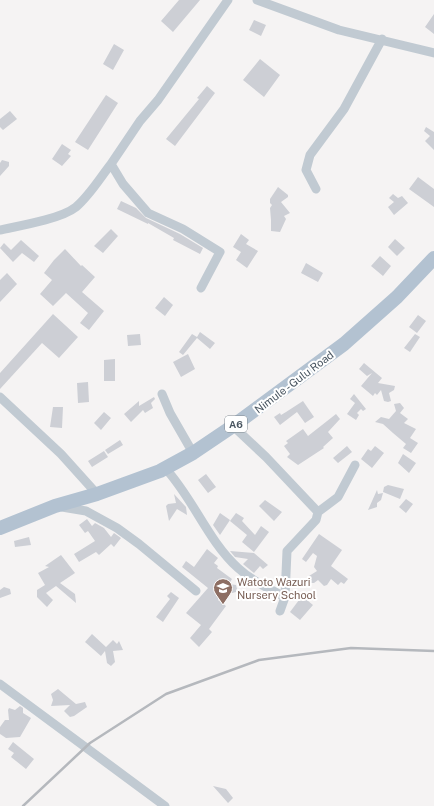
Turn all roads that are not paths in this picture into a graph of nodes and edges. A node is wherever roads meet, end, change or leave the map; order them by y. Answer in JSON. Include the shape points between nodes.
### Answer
{"nodes":[{"id":1,"x":228,"y":0,"type":"edge"},
{"id":2,"x":257,"y":0,"type":"edge"},
{"id":3,"x":382,"y":39,"type":"junction"},
{"id":4,"x":434,"y":53,"type":"edge"},
{"id":5,"x":111,"y":164,"type":"junction"},
{"id":6,"x":316,"y":189,"type":"dead end"},
{"id":7,"x":0,"y":230,"type":"edge"},
{"id":8,"x":434,"y":258,"type":"edge"},
{"id":9,"x":201,"y":288,"type":"dead end"},
{"id":10,"x":162,"y":394,"type":"dead end"},
{"id":11,"x":0,"y":397,"type":"edge"},
{"id":12,"x":234,"y":426,"type":"junction"},
{"id":13,"x":193,"y":453,"type":"junction"},
{"id":14,"x":356,"y":464,"type":"dead end"},
{"id":15,"x":165,"y":468,"type":"junction"},
{"id":16,"x":97,"y":494,"type":"junction"},
{"id":17,"x":55,"y":506,"type":"junction"},
{"id":18,"x":318,"y":512,"type":"junction"},
{"id":19,"x":0,"y":528,"type":"edge"},
{"id":20,"x":196,"y":591,"type":"dead end"},
{"id":21,"x":285,"y":597,"type":"junction"},
{"id":22,"x":280,"y":611,"type":"dead end"},
{"id":23,"x":0,"y":684,"type":"edge"},
{"id":24,"x":165,"y":806,"type":"edge"}],
"edges":[{"from":1,"to":5,"type":"street"},
{"from":2,"to":3,"type":"street","via":[[339,30]]},
{"from":3,"to":4,"type":"street"},
{"from":3,"to":6,"type":"street","via":[[344,109],[310,155],[306,170]]},
{"from":5,"to":7,"type":"street","via":[[87,196],[71,211],[20,227]]},
{"from":5,"to":9,"type":"street","via":[[123,184],[148,214],[183,229],[220,252]]},
{"from":8,"to":12,"type":"main road","name":"Nimule - Gulu Road","number":"A6","via":[[397,297],[344,344]]},
{"from":10,"to":13,"type":"street","via":[[170,414]]},
{"from":11,"to":16,"type":"street","via":[[61,454]]},
{"from":12,"to":13,"type":"main road","name":"Nimule - Gulu Road","number":"A6"},
{"from":12,"to":18,"type":"street"},
{"from":13,"to":15,"type":"main road","name":"Nimule - Gulu Road","number":"A6"},
{"from":14,"to":18,"type":"street","via":[[338,497]]},
{"from":15,"to":16,"type":"main road","name":"Nimule - Gulu Road","number":"A6"},
{"from":15,"to":21,"type":"street","via":[[237,568],[257,584]]},
{"from":16,"to":17,"type":"main road","name":"Nimule - Gulu Road","number":"A6"},
{"from":17,"to":19,"type":"main road","name":"Nimule - Gulu Road","number":"A6"},
{"from":17,"to":20,"type":"street","via":[[86,511],[117,528]]},
{"from":18,"to":21,"type":"street","via":[[316,520],[287,551]]},
{"from":21,"to":22,"type":"street"},
{"from":23,"to":24,"type":"street"}]}
